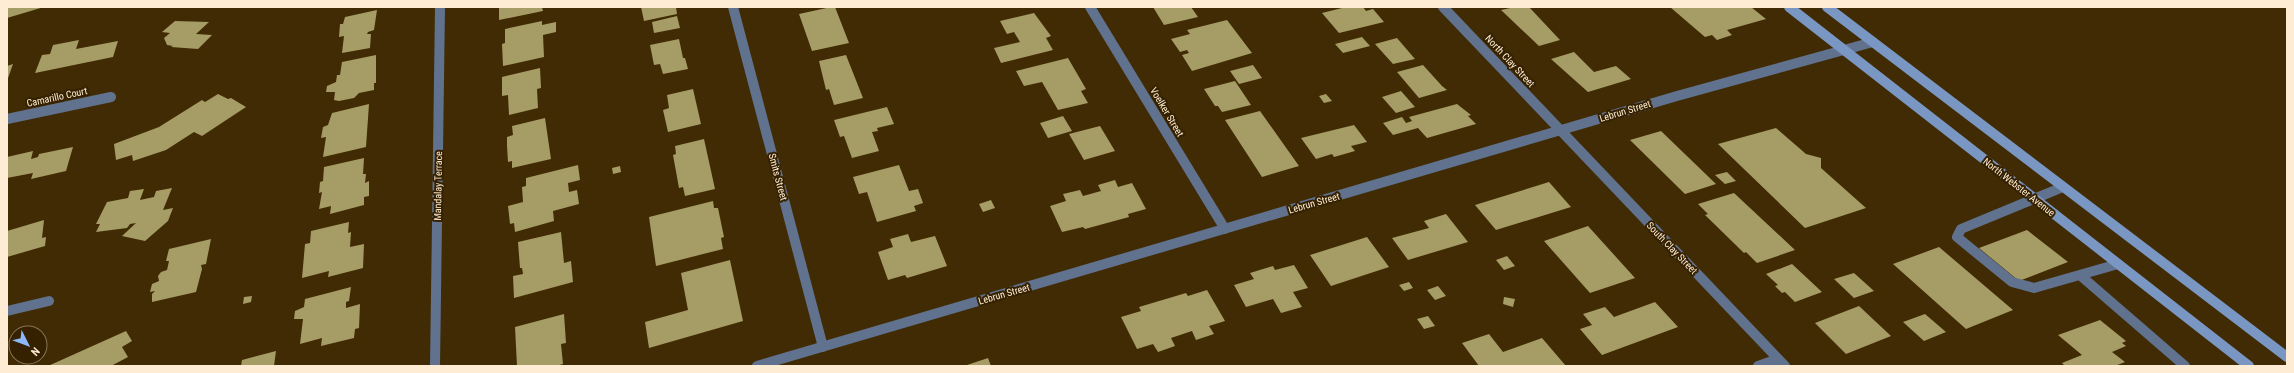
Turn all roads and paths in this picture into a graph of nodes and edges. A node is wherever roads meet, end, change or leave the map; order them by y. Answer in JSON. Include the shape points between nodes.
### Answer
{"nodes":[{"id":1,"x":440,"y":7,"type":"edge"},
{"id":2,"x":733,"y":7,"type":"edge"},
{"id":3,"x":1090,"y":7,"type":"edge"},
{"id":4,"x":1443,"y":7,"type":"edge"},
{"id":5,"x":1790,"y":7,"type":"edge"},
{"id":6,"x":1827,"y":7,"type":"edge"},
{"id":7,"x":1872,"y":42,"type":"junction"},
{"id":8,"x":1843,"y":49,"type":"junction"},
{"id":9,"x":111,"y":97,"type":"dead end"},
{"id":10,"x":7,"y":119,"type":"edge"},
{"id":11,"x":1560,"y":131,"type":"junction"},
{"id":12,"x":2063,"y":186,"type":"junction"},
{"id":13,"x":2033,"y":198,"type":"junction"},
{"id":14,"x":1225,"y":229,"type":"junction"},
{"id":15,"x":2118,"y":264,"type":"junction"},
{"id":16,"x":2081,"y":276,"type":"junction"},
{"id":17,"x":49,"y":301,"type":"dead end"},
{"id":18,"x":7,"y":311,"type":"edge"},
{"id":19,"x":823,"y":347,"type":"junction"},
{"id":20,"x":2287,"y":357,"type":"edge"},
{"id":21,"x":1781,"y":362,"type":"edge"},
{"id":22,"x":435,"y":366,"type":"edge"},
{"id":23,"x":757,"y":366,"type":"edge"},
{"id":24,"x":1758,"y":366,"type":"edge"},
{"id":25,"x":2185,"y":366,"type":"edge"},
{"id":26,"x":2248,"y":366,"type":"edge"}],
"edges":[{"from":1,"to":22,"type":"street","name":"Mandalay Terrace"},
{"from":2,"to":19,"type":"street","name":"Smits Street"},
{"from":3,"to":14,"type":"street","name":"Voelker Street"},
{"from":4,"to":11,"type":"street","name":"North Clay Street"},
{"from":5,"to":8,"type":"main road","name":"North Webster Avenue"},
{"from":6,"to":7,"type":"main road"},
{"from":7,"to":8,"type":"street","name":"Lebrun Street"},
{"from":7,"to":12,"type":"main road"},
{"from":8,"to":11,"type":"street","name":"Lebrun Street"},
{"from":8,"to":13,"type":"main road","name":"North Webster Avenue"},
{"from":9,"to":10,"type":"street","name":"Camarillo Court"},
{"from":11,"to":14,"type":"street","name":"Lebrun Street"},
{"from":11,"to":21,"type":"street","name":"South Clay Street"},
{"from":12,"to":13,"type":"street"},
{"from":12,"to":20,"type":"main road"},
{"from":13,"to":15,"type":"main road","name":"North Webster Avenue"},
{"from":13,"to":16,"type":"street","via":[[1961,229],[1957,238],[2012,282],[2026,288]]},
{"from":14,"to":19,"type":"street","name":"Lebrun Street"},
{"from":15,"to":16,"type":"street"},
{"from":15,"to":26,"type":"main road","name":"North Webster Avenue"},
{"from":16,"to":25,"type":"street"},
{"from":17,"to":18,"type":"street"},
{"from":19,"to":23,"type":"street","name":"Lebrun Street"},
{"from":21,"to":24,"type":"street"}]}
